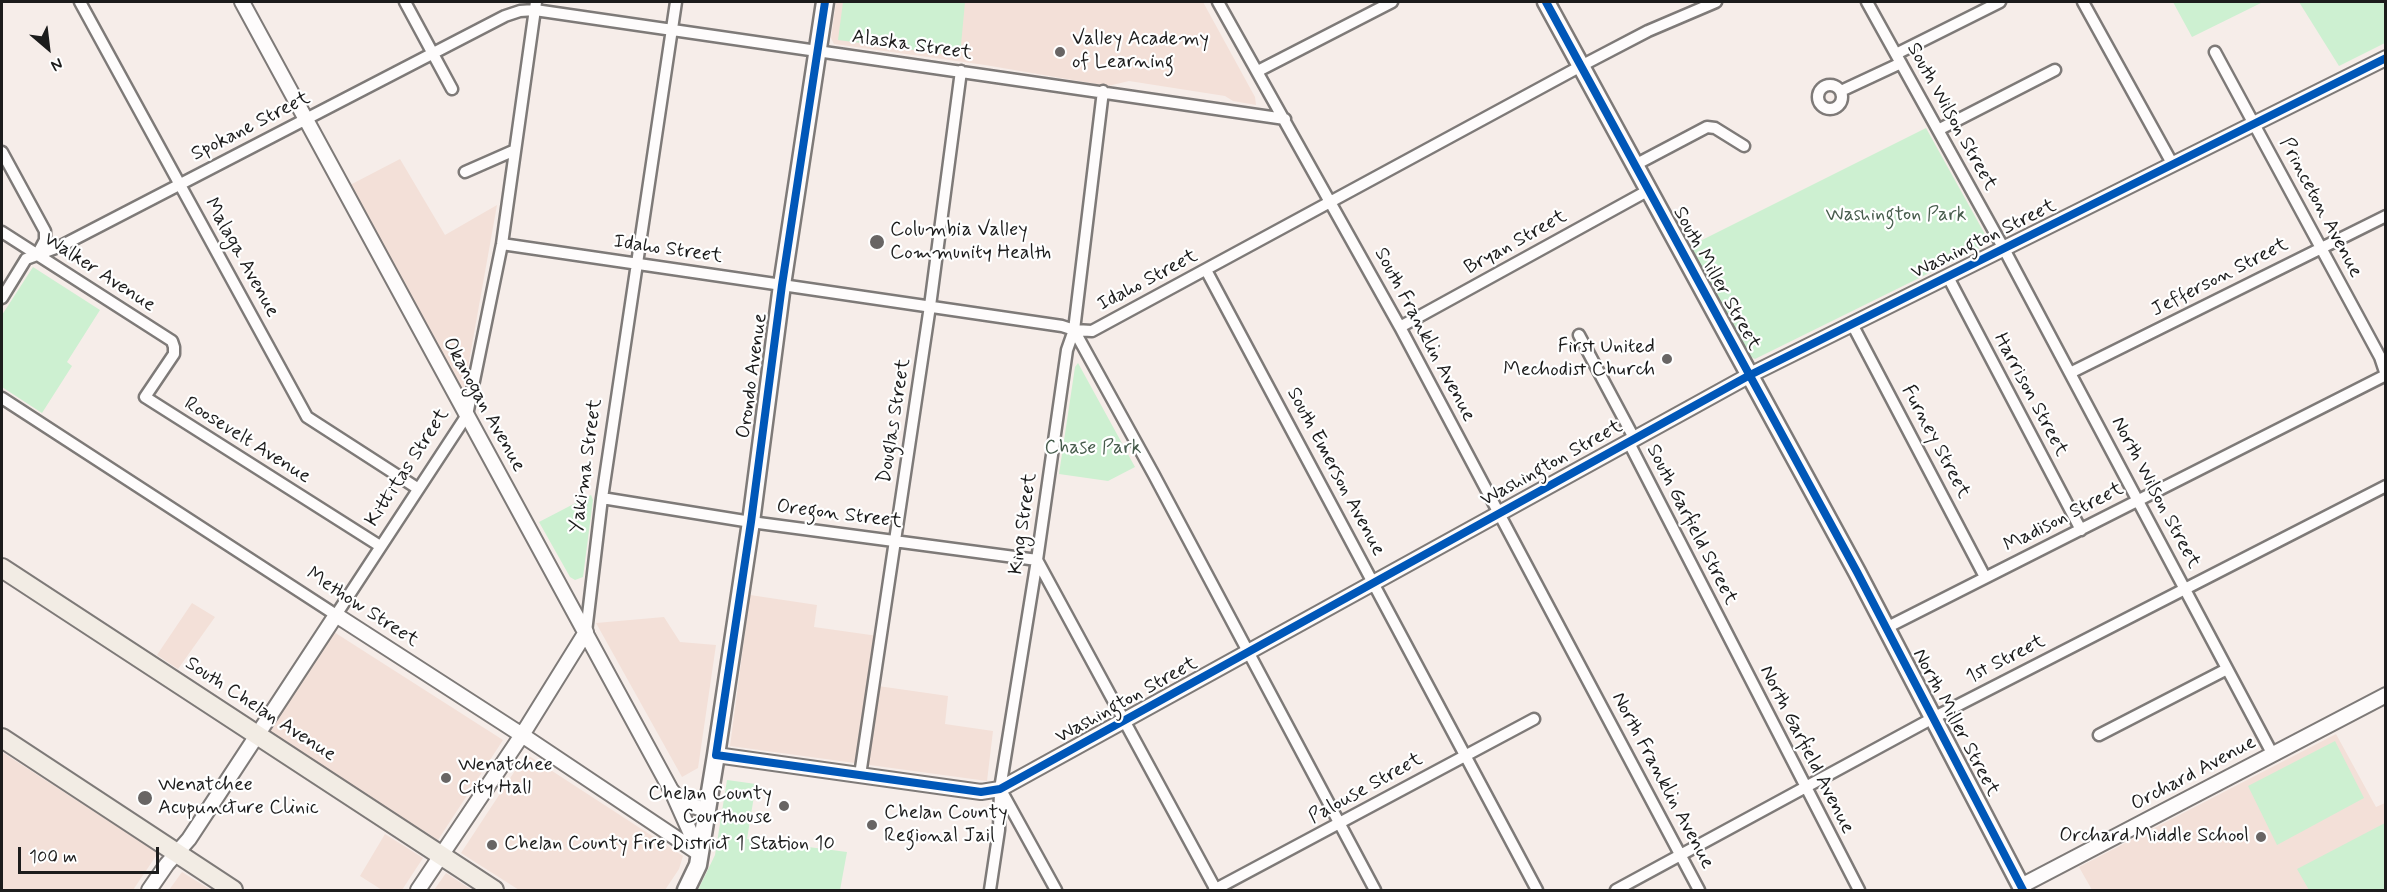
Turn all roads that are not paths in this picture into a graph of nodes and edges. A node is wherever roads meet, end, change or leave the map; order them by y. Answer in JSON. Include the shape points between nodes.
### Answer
{"nodes":[{"id":1,"x":80,"y":2,"type":"edge"},
{"id":2,"x":242,"y":2,"type":"edge"},
{"id":3,"x":405,"y":2,"type":"edge"},
{"id":4,"x":676,"y":2,"type":"edge"},
{"id":5,"x":825,"y":2,"type":"edge"},
{"id":6,"x":1218,"y":2,"type":"edge"},
{"id":7,"x":1392,"y":2,"type":"edge"},
{"id":8,"x":1546,"y":2,"type":"edge"},
{"id":9,"x":1716,"y":2,"type":"edge"},
{"id":10,"x":1867,"y":2,"type":"edge"},
{"id":11,"x":2000,"y":2,"type":"edge"},
{"id":12,"x":2083,"y":2,"type":"edge"},
{"id":13,"x":1702,"y":4,"type":"edge"},
{"id":14,"x":1376,"y":5,"type":"edge"},
{"id":15,"x":535,"y":6,"type":"edge"},
{"id":16,"x":672,"y":30,"type":"junction"},
{"id":17,"x":818,"y":51,"type":"junction"},
{"id":18,"x":2215,"y":52,"type":"dead end"},
{"id":19,"x":433,"y":53,"type":"junction"},
{"id":20,"x":2385,"y":58,"type":"edge"},
{"id":21,"x":1898,"y":59,"type":"junction"},
{"id":22,"x":1581,"y":66,"type":"junction"},
{"id":23,"x":2055,"y":70,"type":"dead end"},
{"id":24,"x":961,"y":71,"type":"junction"},
{"id":25,"x":1258,"y":71,"type":"junction"},
{"id":26,"x":452,"y":89,"type":"dead end"},
{"id":27,"x":1103,"y":91,"type":"junction"},
{"id":28,"x":1841,"y":91,"type":"dead end"},
{"id":29,"x":305,"y":119,"type":"junction"},
{"id":30,"x":1285,"y":119,"type":"junction"},
{"id":31,"x":2254,"y":124,"type":"junction"},
{"id":32,"x":1938,"y":130,"type":"junction"},
{"id":33,"x":1744,"y":146,"type":"dead end"},
{"id":34,"x":515,"y":150,"type":"junction"},
{"id":35,"x":2,"y":152,"type":"edge"},
{"id":36,"x":1635,"y":165,"type":"junction"},
{"id":37,"x":2173,"y":165,"type":"junction"},
{"id":38,"x":465,"y":172,"type":"dead end"},
{"id":39,"x":180,"y":184,"type":"junction"},
{"id":40,"x":1649,"y":190,"type":"junction"},
{"id":41,"x":1331,"y":202,"type":"junction"},
{"id":42,"x":2385,"y":216,"type":"edge"},
{"id":43,"x":2,"y":232,"type":"edge"},
{"id":44,"x":502,"y":244,"type":"junction"},
{"id":45,"x":2321,"y":248,"type":"junction"},
{"id":46,"x":2004,"y":249,"type":"junction"},
{"id":47,"x":37,"y":255,"type":"junction"},
{"id":48,"x":637,"y":264,"type":"junction"},
{"id":49,"x":1206,"y":270,"type":"junction"},
{"id":50,"x":1948,"y":277,"type":"junction"},
{"id":51,"x":782,"y":285,"type":"junction"},
{"id":52,"x":2,"y":298,"type":"edge"},
{"id":53,"x":930,"y":306,"type":"junction"},
{"id":54,"x":1852,"y":324,"type":"junction"},
{"id":55,"x":1400,"y":327,"type":"junction"},
{"id":56,"x":1074,"y":330,"type":"junction"},
{"id":57,"x":1579,"y":335,"type":"dead end"},
{"id":58,"x":174,"y":347,"type":"joint"},
{"id":59,"x":2070,"y":373,"type":"junction"},
{"id":60,"x":1750,"y":375,"type":"junction"},
{"id":61,"x":2385,"y":375,"type":"edge"},
{"id":62,"x":2,"y":398,"type":"edge"},
{"id":63,"x":467,"y":416,"type":"junction"},
{"id":64,"x":1631,"y":439,"type":"junction"},
{"id":65,"x":2385,"y":486,"type":"edge"},
{"id":66,"x":417,"y":488,"type":"junction"},
{"id":67,"x":602,"y":498,"type":"junction"},
{"id":68,"x":2139,"y":501,"type":"junction"},
{"id":69,"x":1499,"y":512,"type":"junction"},
{"id":70,"x":751,"y":522,"type":"junction"},
{"id":71,"x":2081,"y":530,"type":"junction"},
{"id":72,"x":895,"y":540,"type":"junction"},
{"id":73,"x":380,"y":546,"type":"junction"},
{"id":74,"x":1037,"y":560,"type":"junction"},
{"id":75,"x":2,"y":568,"type":"edge"},
{"id":76,"x":1857,"y":572,"type":"joint"},
{"id":77,"x":1986,"y":577,"type":"junction"},
{"id":78,"x":1374,"y":582,"type":"junction"},
{"id":79,"x":2185,"y":588,"type":"junction"},
{"id":80,"x":336,"y":615,"type":"junction"},
{"id":81,"x":1722,"y":626,"type":"joint"},
{"id":82,"x":1886,"y":628,"type":"junction"},
{"id":83,"x":586,"y":632,"type":"junction"},
{"id":84,"x":1248,"y":652,"type":"junction"},
{"id":85,"x":2227,"y":669,"type":"junction"},
{"id":86,"x":1593,"y":688,"type":"joint"},
{"id":87,"x":2385,"y":695,"type":"edge"},
{"id":88,"x":1534,"y":718,"type":"dead end"},
{"id":89,"x":1933,"y":718,"type":"junction"},
{"id":90,"x":1125,"y":721,"type":"junction"},
{"id":91,"x":258,"y":735,"type":"junction"},
{"id":92,"x":522,"y":735,"type":"junction"},
{"id":93,"x":2099,"y":735,"type":"dead end"},
{"id":94,"x":2,"y":738,"type":"edge"},
{"id":95,"x":716,"y":755,"type":"junction"},
{"id":96,"x":1466,"y":755,"type":"junction"},
{"id":97,"x":2273,"y":755,"type":"junction"},
{"id":98,"x":860,"y":776,"type":"junction"},
{"id":99,"x":1805,"y":787,"type":"junction"},
{"id":100,"x":1000,"y":789,"type":"junction"},
{"id":101,"x":671,"y":790,"type":"junction"},
{"id":102,"x":707,"y":811,"type":"junction"},
{"id":103,"x":1340,"y":824,"type":"junction"},
{"id":104,"x":178,"y":852,"type":"junction"},
{"id":105,"x":700,"y":854,"type":"junction"},
{"id":106,"x":440,"y":855,"type":"junction"},
{"id":107,"x":1680,"y":855,"type":"junction"},
{"id":108,"x":2022,"y":889,"type":"edge"},
{"id":109,"x":1215,"y":890,"type":"edge"},
{"id":110,"x":149,"y":891,"type":"edge"},
{"id":111,"x":233,"y":891,"type":"edge"},
{"id":112,"x":418,"y":891,"type":"edge"},
{"id":113,"x":494,"y":891,"type":"edge"},
{"id":114,"x":686,"y":891,"type":"edge"},
{"id":115,"x":990,"y":891,"type":"edge"},
{"id":116,"x":1056,"y":891,"type":"edge"},
{"id":117,"x":1375,"y":891,"type":"edge"},
{"id":118,"x":1537,"y":891,"type":"edge"},
{"id":119,"x":1616,"y":891,"type":"edge"},
{"id":120,"x":1699,"y":891,"type":"edge"},
{"id":121,"x":1859,"y":891,"type":"edge"}],
"edges":[{"from":1,"to":39,"type":"street","name":"Malaga Avenue"},
{"from":2,"to":29,"type":"street","name":"Okanogan Avenue"},
{"from":3,"to":19,"type":"street"},
{"from":4,"to":16,"type":"street","name":"Yakima Street"},
{"from":5,"to":17,"type":"main road","name":"Orondo Avenue"},
{"from":6,"to":25,"type":"street","name":"South Franklin Avenue"},
{"from":7,"to":14,"type":"street"},
{"from":8,"to":22,"type":"main road","name":"South Miller Street"},
{"from":9,"to":13,"type":"street","name":"Idaho Street"},
{"from":10,"to":21,"type":"street","name":"South Wilson Street"},
{"from":11,"to":21,"type":"street"},
{"from":12,"to":37,"type":"street"},
{"from":13,"to":22,"type":"street","name":"Idaho Street"},
{"from":14,"to":25,"type":"street"},
{"from":15,"to":16,"type":"street","name":"Alaska Street"},
{"from":15,"to":19,"type":"street","name":"Spokane Street","via":[[505,16]]},
{"from":15,"to":34,"type":"street","name":"Kittitas Street"},
{"from":16,"to":17,"type":"street","name":"Alaska Street"},
{"from":16,"to":48,"type":"street","name":"Yakima Street"},
{"from":17,"to":24,"type":"street","name":"Alaska Street"},
{"from":17,"to":51,"type":"main road","name":"Orondo Avenue"},
{"from":18,"to":31,"type":"street","name":"Princeton Avenue"},
{"from":19,"to":26,"type":"street"},
{"from":19,"to":29,"type":"street","name":"Spokane Street"},
{"from":20,"to":31,"type":"street","name":"Washington Street"},
{"from":21,"to":28,"type":"street"},
{"from":21,"to":32,"type":"street","name":"South Wilson Street"},
{"from":22,"to":36,"type":"main road","name":"South Miller Street"},
{"from":22,"to":41,"type":"street","name":"Idaho Street"},
{"from":23,"to":32,"type":"street"},
{"from":24,"to":27,"type":"street","name":"Alaska Street"},
{"from":24,"to":53,"type":"street","name":"Douglas Street"},
{"from":25,"to":30,"type":"street","name":"South Franklin Avenue"},
{"from":27,"to":30,"type":"street","name":"Alaska Street"},
{"from":27,"to":56,"type":"street","name":"King Street"},
{"from":29,"to":39,"type":"street","name":"Spokane Street"},
{"from":29,"to":63,"type":"street","name":"Okanogan Avenue"},
{"from":30,"to":41,"type":"street","name":"South Franklin Avenue"},
{"from":31,"to":37,"type":"street","name":"Washington Street"},
{"from":31,"to":45,"type":"street","name":"Princeton Avenue"},
{"from":32,"to":46,"type":"street","name":"South Wilson Street"},
{"from":33,"to":36,"type":"street","via":[[1707,127]]},
{"from":34,"to":38,"type":"street"},
{"from":34,"to":44,"type":"street","name":"Kittitas Street"},
{"from":35,"to":47,"type":"street","via":[[45,231]]},
{"from":36,"to":40,"type":"main road","name":"South Miller Street"},
{"from":37,"to":46,"type":"street","name":"Washington Street"},
{"from":39,"to":47,"type":"street","name":"Spokane Street"},
{"from":39,"to":66,"type":"street","name":"Malaga Avenue","via":[[307,417]]},
{"from":40,"to":55,"type":"street","name":"Bryan Street"},
{"from":40,"to":60,"type":"main road","name":"South Miller Street"},
{"from":41,"to":49,"type":"street","name":"Idaho Street"},
{"from":41,"to":55,"type":"street","name":"South Franklin Avenue"},
{"from":42,"to":45,"type":"street","name":"Jefferson Street"},
{"from":43,"to":47,"type":"street","name":"Walker Avenue"},
{"from":44,"to":48,"type":"street","name":"Idaho Street"},
{"from":44,"to":63,"type":"street","name":"Kittitas Street"},
{"from":45,"to":59,"type":"street","name":"Jefferson Street"},
{"from":45,"to":61,"type":"street","name":"Princeton Avenue","via":[[2380,357]]},
{"from":46,"to":50,"type":"street","name":"Washington Street"},
{"from":46,"to":59,"type":"street","name":"North Wilson Street"},
{"from":47,"to":52,"type":"street","name":"Spokane Street","via":[[26,259]]},
{"from":47,"to":58,"type":"street","name":"Walker Avenue","via":[[172,341]]},
{"from":48,"to":51,"type":"street","name":"Idaho Street"},
{"from":48,"to":67,"type":"street","name":"Yakima Street"},
{"from":49,"to":56,"type":"street","name":"Idaho Street","via":[[1092,331]]},
{"from":49,"to":78,"type":"street","name":"South Emerson Avenue"},
{"from":50,"to":54,"type":"street","name":"Washington Street"},
{"from":50,"to":71,"type":"street","name":"Harrison Street"},
{"from":51,"to":53,"type":"street","name":"Idaho Street"},
{"from":51,"to":70,"type":"main road","name":"Orondo Avenue"},
{"from":53,"to":56,"type":"street","name":"Idaho Street"},
{"from":53,"to":72,"type":"street","name":"Douglas Street"},
{"from":54,"to":60,"type":"street","name":"Washington Street"},
{"from":54,"to":77,"type":"street","name":"Furney Street"},
{"from":55,"to":69,"type":"street","name":"South Franklin Avenue"},
{"from":56,"to":74,"type":"street","name":"King Street","via":[[1067,350]]},
{"from":56,"to":84,"type":"street"},
{"from":57,"to":64,"type":"street","name":"South Garfield Street"},
{"from":58,"to":73,"type":"street","name":"Roosevelt Avenue","via":[[174,354],[145,397]]},
{"from":59,"to":68,"type":"street","name":"North Wilson Street"},
{"from":60,"to":64,"type":"street","name":"Washington Street"},
{"from":60,"to":76,"type":"main road","name":"South Miller Street"},
{"from":61,"to":68,"type":"street","name":"Madison Street"},
{"from":62,"to":80,"type":"street","name":"Methow Street"},
{"from":63,"to":66,"type":"street","name":"Kittitas Street"},
{"from":63,"to":83,"type":"street","name":"Okanogan Avenue"},
{"from":64,"to":69,"type":"street","name":"Washington Street"},
{"from":64,"to":81,"type":"street","name":"South Garfield Street"},
{"from":65,"to":79,"type":"street","name":"1st Street"},
{"from":66,"to":73,"type":"street","name":"Kittitas Street"},
{"from":67,"to":70,"type":"street","name":"Oregon Street"},
{"from":67,"to":83,"type":"street","name":"Yakima Street"},
{"from":68,"to":71,"type":"street","name":"Madison Street"},
{"from":68,"to":79,"type":"street","name":"North Wilson Street"},
{"from":69,"to":78,"type":"street","name":"Washington Street"},
{"from":69,"to":86,"type":"street","name":"South Franklin Avenue"},
{"from":70,"to":72,"type":"street","name":"Oregon Street"},
{"from":70,"to":95,"type":"main road","name":"Orondo Avenue"},
{"from":71,"to":77,"type":"street","name":"Madison Street"},
{"from":72,"to":74,"type":"street","name":"Oregon Street"},
{"from":72,"to":98,"type":"street","name":"Douglas Street"},
{"from":73,"to":80,"type":"street","name":"Kittitas Street"},
{"from":74,"to":90,"type":"street"},
{"from":74,"to":100,"type":"street","name":"King Street"},
{"from":75,"to":91,"type":"main road","name":"South Chelan Avenue"},
{"from":76,"to":82,"type":"main road","name":"North Miller Street"},
{"from":77,"to":82,"type":"street","name":"Madison Street"},
{"from":78,"to":84,"type":"street","name":"Washington Street"},
{"from":78,"to":96,"type":"street","name":"South Emerson Avenue"},
{"from":79,"to":85,"type":"street","name":"North Wilson Street"},
{"from":79,"to":89,"type":"street","name":"1st Street"},
{"from":80,"to":91,"type":"street","name":"Kittitas Street"},
{"from":80,"to":92,"type":"street","name":"Methow Street"},
{"from":81,"to":99,"type":"street","name":"North Garfield Avenue"},
{"from":82,"to":89,"type":"main road","name":"North Miller Street"},
{"from":83,"to":92,"type":"street","name":"Yakima Street"},
{"from":83,"to":101,"type":"street","name":"Okanogan Avenue"},
{"from":84,"to":90,"type":"street","name":"Washington Street"},
{"from":84,"to":103,"type":"street"},
{"from":85,"to":93,"type":"street"},
{"from":85,"to":97,"type":"street","name":"North Wilson Street"},
{"from":86,"to":107,"type":"street","name":"North Franklin Avenue"},
{"from":87,"to":97,"type":"street","name":"Orchard Avenue"},
{"from":88,"to":96,"type":"street","name":"Palouse Street"},
{"from":89,"to":99,"type":"street","name":"1st Street"},
{"from":89,"to":108,"type":"main road","name":"North Miller Street"},
{"from":90,"to":100,"type":"street","name":"Washington Street"},
{"from":90,"to":109,"type":"street"},
{"from":91,"to":104,"type":"street","name":"Kittitas Street"},
{"from":91,"to":106,"type":"main road","name":"South Chelan Avenue"},
{"from":92,"to":105,"type":"street","name":"Methow Street"},
{"from":92,"to":106,"type":"street","name":"Yakima Street"},
{"from":94,"to":104,"type":"main road"},
{"from":95,"to":98,"type":"street","name":"Washington Street"},
{"from":95,"to":102,"type":"main road","name":"Orondo Avenue"},
{"from":96,"to":103,"type":"street","name":"Palouse Street"},
{"from":96,"to":118,"type":"street","name":"South Emerson Avenue"},
{"from":97,"to":108,"type":"street","name":"Orchard Avenue"},
{"from":98,"to":100,"type":"street","name":"Washington Street","via":[[981,792]]},
{"from":99,"to":107,"type":"street","name":"1st Street"},
{"from":99,"to":121,"type":"street","name":"North Garfield Avenue"},
{"from":100,"to":115,"type":"street","name":"King Street","via":[[999,830]]},
{"from":100,"to":116,"type":"street"},
{"from":101,"to":102,"type":"street","name":"Okanogan Avenue","via":[[680,801]]},
{"from":101,"to":105,"type":"street"},
{"from":102,"to":105,"type":"main road","name":"Orondo Avenue"},
{"from":103,"to":109,"type":"street","name":"Palouse Street"},
{"from":103,"to":117,"type":"street"},
{"from":104,"to":110,"type":"street","name":"Kittitas Street"},
{"from":104,"to":111,"type":"main road"},
{"from":105,"to":114,"type":"main road","name":"Orondo Avenue"},
{"from":106,"to":112,"type":"street","name":"Yakima Street"},
{"from":106,"to":113,"type":"main road","name":"South Chelan Avenue"},
{"from":107,"to":119,"type":"street","name":"1st Street"},
{"from":107,"to":120,"type":"street","name":"North Franklin Avenue"}]}
